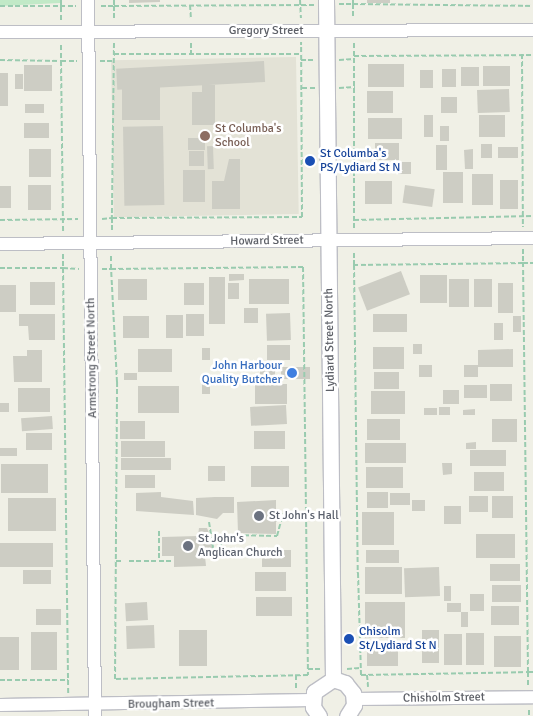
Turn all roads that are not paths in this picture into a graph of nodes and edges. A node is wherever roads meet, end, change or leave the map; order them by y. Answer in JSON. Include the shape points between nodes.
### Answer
{"nodes":[{"id":1,"x":88,"y":0,"type":"edge"},
{"id":2,"x":326,"y":0,"type":"edge"},
{"id":3,"x":326,"y":30,"type":"junction"},
{"id":4,"x":533,"y":30,"type":"edge"},
{"id":5,"x":0,"y":32,"type":"edge"},
{"id":6,"x":88,"y":32,"type":"junction"},
{"id":7,"x":533,"y":238,"type":"edge"},
{"id":8,"x":329,"y":240,"type":"junction"},
{"id":9,"x":91,"y":243,"type":"junction"},
{"id":10,"x":0,"y":244,"type":"edge"},
{"id":11,"x":333,"y":679,"type":"junction"},
{"id":12,"x":533,"y":697,"type":"edge"},
{"id":13,"x":354,"y":699,"type":"junction"},
{"id":14,"x":312,"y":700,"type":"junction"},
{"id":15,"x":0,"y":705,"type":"edge"},
{"id":16,"x":95,"y":711,"type":"edge"},
{"id":17,"x":320,"y":716,"type":"edge"},
{"id":18,"x":347,"y":716,"type":"edge"}],
"edges":[{"from":1,"to":6,"type":"street","name":"Armstrong Street North"},
{"from":2,"to":3,"type":"street","name":"Lydiard Street North"},
{"from":3,"to":4,"type":"street","name":"Gregory Street"},
{"from":3,"to":6,"type":"street","name":"Gregory Street"},
{"from":3,"to":8,"type":"street","name":"Lydiard Street North"},
{"from":5,"to":6,"type":"street","name":"Gregory Street"},
{"from":6,"to":9,"type":"street","name":"Armstrong Street North"},
{"from":7,"to":8,"type":"street","name":"Howard Street"},
{"from":8,"to":9,"type":"street","name":"Howard Street"},
{"from":8,"to":11,"type":"street","name":"Lydiard Street North"},
{"from":9,"to":10,"type":"street","name":"Howard Street"},
{"from":9,"to":16,"type":"street","name":"Armstrong Street North"},
{"from":11,"to":13,"type":"street","via":[[350,687]]},
{"from":11,"to":14,"type":"street","via":[[318,685]]},
{"from":12,"to":13,"type":"street","name":"Chisholm Street"},
{"from":13,"to":18,"type":"street"},
{"from":14,"to":16,"type":"street","name":"Brougham Street"},
{"from":14,"to":17,"type":"street"},
{"from":15,"to":16,"type":"street","name":"Brougham Street"}]}
